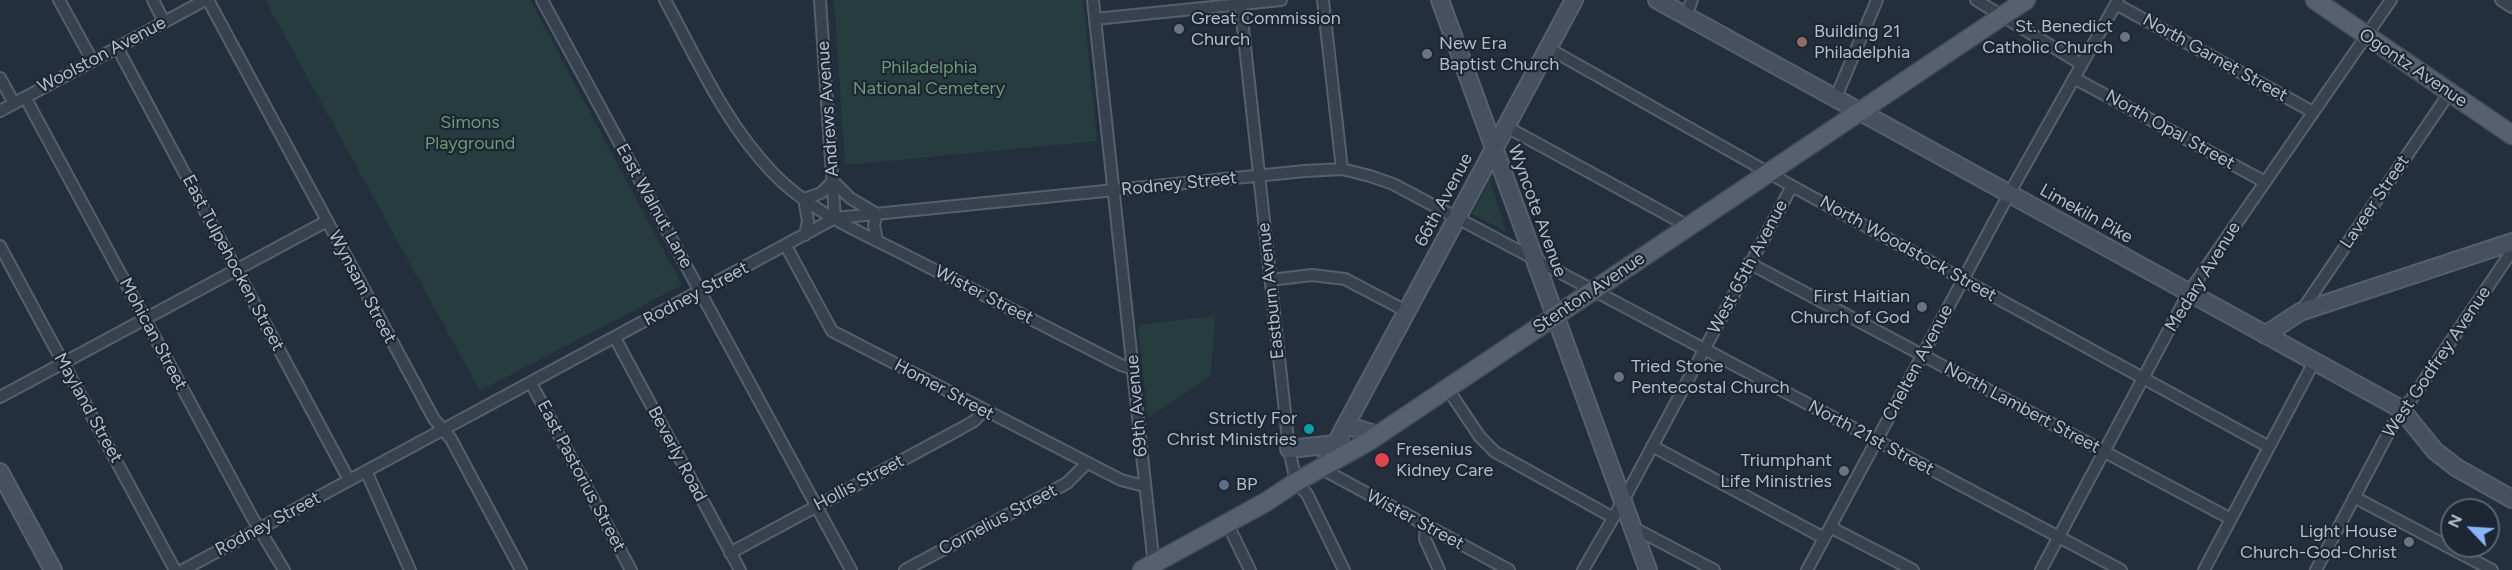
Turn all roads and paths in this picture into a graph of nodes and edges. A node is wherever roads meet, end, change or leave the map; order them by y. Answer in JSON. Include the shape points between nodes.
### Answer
{"nodes":[{"id":1,"x":59,"y":0,"type":"edge"},
{"id":2,"x":153,"y":0,"type":"edge"},
{"id":3,"x":206,"y":0,"type":"edge"},
{"id":4,"x":542,"y":0,"type":"edge"},
{"id":5,"x":665,"y":0,"type":"edge"},
{"id":6,"x":820,"y":0,"type":"edge"},
{"id":7,"x":1093,"y":0,"type":"edge"},
{"id":8,"x":1281,"y":0,"type":"edge"},
{"id":9,"x":1323,"y":0,"type":"edge"},
{"id":10,"x":1440,"y":0,"type":"edge"},
{"id":11,"x":1574,"y":0,"type":"edge"},
{"id":12,"x":1657,"y":0,"type":"edge"},
{"id":13,"x":1877,"y":0,"type":"edge"},
{"id":14,"x":1976,"y":0,"type":"edge"},
{"id":15,"x":2026,"y":0,"type":"edge"},
{"id":16,"x":2315,"y":0,"type":"edge"},
{"id":17,"x":2391,"y":0,"type":"edge"},
{"id":18,"x":2502,"y":0,"type":"edge"},
{"id":19,"x":1240,"y":2,"type":"edge"},
{"id":20,"x":2117,"y":2,"type":"edge"},
{"id":21,"x":2512,"y":7,"type":"edge"},
{"id":22,"x":1689,"y":8,"type":"edge"},
{"id":23,"x":2002,"y":16,"type":"junction"},
{"id":24,"x":1095,"y":19,"type":"junction"},
{"id":25,"x":164,"y":22,"type":"junction"},
{"id":26,"x":2366,"y":35,"type":"junction"},
{"id":27,"x":117,"y":46,"type":"junction"},
{"id":28,"x":1548,"y":48,"type":"junction"},
{"id":29,"x":92,"y":60,"type":"junction"},
{"id":30,"x":2081,"y":64,"type":"junction"},
{"id":31,"x":0,"y":78,"type":"edge"},
{"id":32,"x":2074,"y":78,"type":"junction"},
{"id":33,"x":2450,"y":93,"type":"junction"},
{"id":34,"x":25,"y":97,"type":"junction"},
{"id":35,"x":1836,"y":97,"type":"junction"},
{"id":36,"x":14,"y":103,"type":"junction"},
{"id":37,"x":0,"y":111,"type":"edge"},
{"id":38,"x":1861,"y":111,"type":"junction"},
{"id":39,"x":2313,"y":112,"type":"junction"},
{"id":40,"x":1505,"y":126,"type":"junction"},
{"id":41,"x":2512,"y":135,"type":"edge"},
{"id":42,"x":1494,"y":148,"type":"junction"},
{"id":43,"x":1342,"y":169,"type":"junction"},
{"id":44,"x":1769,"y":172,"type":"junction"},
{"id":45,"x":1258,"y":175,"type":"junction"},
{"id":46,"x":834,"y":182,"type":"junction"},
{"id":47,"x":2265,"y":182,"type":"junction"},
{"id":48,"x":1792,"y":186,"type":"junction"},
{"id":49,"x":1114,"y":191,"type":"junction"},
{"id":50,"x":2009,"y":194,"type":"junction"},
{"id":51,"x":804,"y":199,"type":"junction"},
{"id":52,"x":877,"y":214,"type":"junction"},
{"id":53,"x":835,"y":218,"type":"junction"},
{"id":54,"x":1456,"y":219,"type":"junction"},
{"id":55,"x":327,"y":221,"type":"junction"},
{"id":56,"x":1688,"y":226,"type":"junction"},
{"id":57,"x":805,"y":235,"type":"junction"},
{"id":58,"x":877,"y":240,"type":"junction"},
{"id":59,"x":2512,"y":242,"type":"edge"},
{"id":60,"x":0,"y":246,"type":"edge"},
{"id":61,"x":786,"y":246,"type":"junction"},
{"id":62,"x":2512,"y":251,"type":"edge"},
{"id":63,"x":1534,"y":259,"type":"junction"},
{"id":64,"x":1749,"y":263,"type":"junction"},
{"id":65,"x":236,"y":269,"type":"junction"},
{"id":66,"x":1963,"y":279,"type":"junction"},
{"id":67,"x":1270,"y":280,"type":"junction"},
{"id":68,"x":701,"y":291,"type":"junction"},
{"id":69,"x":1594,"y":291,"type":"junction"},
{"id":70,"x":2189,"y":292,"type":"junction"},
{"id":71,"x":1406,"y":311,"type":"junction"},
{"id":72,"x":2300,"y":312,"type":"junction"},
{"id":73,"x":1556,"y":317,"type":"junction"},
{"id":74,"x":145,"y":318,"type":"junction"},
{"id":75,"x":2265,"y":335,"type":"junction"},
{"id":76,"x":615,"y":338,"type":"junction"},
{"id":77,"x":1704,"y":349,"type":"junction"},
{"id":78,"x":1923,"y":355,"type":"junction"},
{"id":79,"x":2315,"y":360,"type":"junction"},
{"id":80,"x":63,"y":363,"type":"junction"},
{"id":81,"x":1134,"y":369,"type":"junction"},
{"id":82,"x":2142,"y":378,"type":"junction"},
{"id":83,"x":531,"y":383,"type":"junction"},
{"id":84,"x":1447,"y":388,"type":"junction"},
{"id":85,"x":0,"y":397,"type":"edge"},
{"id":86,"x":2401,"y":409,"type":"junction"},
{"id":87,"x":984,"y":411,"type":"junction"},
{"id":88,"x":1349,"y":420,"type":"junction"},
{"id":89,"x":443,"y":430,"type":"junction"},
{"id":90,"x":1378,"y":435,"type":"junction"},
{"id":91,"x":1876,"y":440,"type":"junction"},
{"id":92,"x":1336,"y":444,"type":"junction"},
{"id":93,"x":1652,"y":446,"type":"junction"},
{"id":94,"x":2269,"y":447,"type":"junction"},
{"id":95,"x":1289,"y":448,"type":"junction"},
{"id":96,"x":2104,"y":451,"type":"junction"},
{"id":97,"x":1087,"y":463,"type":"junction"},
{"id":98,"x":1322,"y":469,"type":"junction"},
{"id":99,"x":366,"y":471,"type":"junction"},
{"id":100,"x":0,"y":472,"type":"edge"},
{"id":101,"x":349,"y":480,"type":"junction"},
{"id":102,"x":1296,"y":482,"type":"junction"},
{"id":103,"x":1144,"y":486,"type":"junction"},
{"id":104,"x":2510,"y":494,"type":"edge"},
{"id":105,"x":2354,"y":497,"type":"junction"},
{"id":106,"x":1623,"y":501,"type":"junction"},
{"id":107,"x":817,"y":506,"type":"junction"},
{"id":108,"x":1612,"y":517,"type":"junction"},
{"id":109,"x":2231,"y":519,"type":"junction"},
{"id":110,"x":1227,"y":523,"type":"junction"},
{"id":111,"x":1426,"y":526,"type":"junction"},
{"id":112,"x":1632,"y":527,"type":"junction"},
{"id":113,"x":1830,"y":527,"type":"junction"},
{"id":114,"x":260,"y":528,"type":"junction"},
{"id":115,"x":2058,"y":537,"type":"junction"},
{"id":116,"x":1824,"y":538,"type":"junction"},
{"id":117,"x":730,"y":553,"type":"junction"},
{"id":118,"x":1150,"y":568,"type":"edge"},
{"id":119,"x":53,"y":570,"type":"edge"},
{"id":120,"x":175,"y":570,"type":"edge"},
{"id":121,"x":183,"y":570,"type":"edge"},
{"id":122,"x":284,"y":570,"type":"edge"},
{"id":123,"x":410,"y":570,"type":"edge"},
{"id":124,"x":521,"y":570,"type":"edge"},
{"id":125,"x":631,"y":570,"type":"edge"},
{"id":126,"x":740,"y":570,"type":"edge"},
{"id":127,"x":851,"y":570,"type":"edge"},
{"id":128,"x":905,"y":570,"type":"edge"},
{"id":129,"x":1250,"y":570,"type":"edge"},
{"id":130,"x":1344,"y":570,"type":"edge"},
{"id":131,"x":1439,"y":570,"type":"edge"},
{"id":132,"x":1509,"y":570,"type":"edge"},
{"id":133,"x":1583,"y":570,"type":"edge"},
{"id":134,"x":1648,"y":570,"type":"edge"},
{"id":135,"x":1714,"y":570,"type":"edge"},
{"id":136,"x":1807,"y":570,"type":"edge"},
{"id":137,"x":1913,"y":570,"type":"edge"},
{"id":138,"x":2041,"y":570,"type":"edge"},
{"id":139,"x":2121,"y":570,"type":"edge"},
{"id":140,"x":2204,"y":570,"type":"edge"},
{"id":141,"x":2316,"y":570,"type":"edge"},
{"id":142,"x":2492,"y":570,"type":"edge"}],
"edges":[{"from":1,"to":29,"type":"street"},
{"from":2,"to":25,"type":"street"},
{"from":3,"to":25,"type":"street","name":"Woolston Avenue"},
{"from":3,"to":55,"type":"street","name":"Wynsam Street"},
{"from":4,"to":68,"type":"street","name":"East Walnut Lane"},
{"from":5,"to":51,"type":"street","name":"Wister Street","via":[[736,128],[773,174]]},
{"from":6,"to":46,"type":"street","name":"Andrews Avenue"},
{"from":7,"to":24,"type":"street","name":"69th Avenue"},
{"from":8,"to":19,"type":"street"},
{"from":9,"to":43,"type":"street"},
{"from":10,"to":42,"type":"street","name":"Wyncote Avenue"},
{"from":11,"to":28,"type":"street","name":"66th Avenue"},
{"from":12,"to":22,"type":"street","name":"Limekiln Pike"},
{"from":13,"to":35,"type":"street"},
{"from":14,"to":23,"type":"street"},
{"from":15,"to":23,"type":"main road","name":"Stenton Avenue"},
{"from":16,"to":26,"type":"main road","name":"Ogontz Avenue"},
{"from":17,"to":26,"type":"street","name":"Medary Avenue"},
{"from":18,"to":21,"type":"street"},
{"from":19,"to":24,"type":"street"},
{"from":19,"to":45,"type":"street","name":"Eastburn Avenue"},
{"from":20,"to":30,"type":"street","name":"Chelten Avenue"},
{"from":20,"to":39,"type":"street","name":"North Garnet Street"},
{"from":22,"to":35,"type":"street","name":"Limekiln Pike"},
{"from":23,"to":30,"type":"street"},
{"from":23,"to":38,"type":"main road","name":"Stenton Avenue"},
{"from":24,"to":49,"type":"street","name":"69th Avenue"},
{"from":25,"to":27,"type":"street","name":"Woolston Avenue"},
{"from":26,"to":33,"type":"main road","name":"Ogontz Avenue"},
{"from":26,"to":39,"type":"street","name":"Medary Avenue"},
{"from":27,"to":29,"type":"street","name":"Woolston Avenue"},
{"from":27,"to":65,"type":"street","name":"East Tulpehocken Street"},
{"from":28,"to":40,"type":"street","name":"66th Avenue"},
{"from":28,"to":44,"type":"street","name":"North Woodstock Street"},
{"from":29,"to":34,"type":"street","name":"Woolston Avenue"},
{"from":30,"to":32,"type":"street","name":"Chelten Avenue"},
{"from":31,"to":36,"type":"street"},
{"from":32,"to":47,"type":"street","name":"North Opal Street"},
{"from":32,"to":50,"type":"street","name":"Chelten Avenue"},
{"from":33,"to":41,"type":"main road","name":"Ogontz Avenue"},
{"from":33,"to":72,"type":"street","name":"Laveer Street"},
{"from":34,"to":36,"type":"street","name":"Woolston Avenue"},
{"from":34,"to":74,"type":"street","name":"Mohican Street"},
{"from":35,"to":38,"type":"street","name":"Limekiln Pike"},
{"from":36,"to":37,"type":"street","name":"Woolston Avenue"},
{"from":38,"to":44,"type":"main road","name":"Stenton Avenue"},
{"from":38,"to":50,"type":"street","name":"Limekiln Pike"},
{"from":39,"to":47,"type":"street","name":"Medary Avenue"},
{"from":40,"to":42,"type":"street","name":"66th Avenue"},
{"from":40,"to":56,"type":"street"},
{"from":42,"to":54,"type":"street","name":"66th Avenue"},
{"from":42,"to":63,"type":"street","name":"Wyncote Avenue"},
{"from":43,"to":45,"type":"street","name":"North 21st Street"},
{"from":43,"to":54,"type":"street","name":"North 21st Street","via":[[1393,184]]},
{"from":44,"to":48,"type":"street","name":"North Woodstock Street"},
{"from":44,"to":56,"type":"main road","name":"Stenton Avenue"},
{"from":45,"to":49,"type":"street","name":"Rodney Street"},
{"from":45,"to":67,"type":"street","name":"Eastburn Avenue"},
{"from":46,"to":51,"type":"street","via":[[816,196]]},
{"from":46,"to":52,"type":"street","via":[[850,198]]},
{"from":46,"to":53,"type":"street","name":"Andrews Avenue"},
{"from":47,"to":70,"type":"street","name":"Medary Avenue"},
{"from":48,"to":64,"type":"street","name":"West 65th Avenue"},
{"from":48,"to":66,"type":"street","name":"North Woodstock Street"},
{"from":49,"to":52,"type":"street","name":"Rodney Street"},
{"from":49,"to":81,"type":"street","name":"69th Avenue"},
{"from":50,"to":66,"type":"street","name":"Chelten Avenue"},
{"from":50,"to":70,"type":"street","name":"Limekiln Pike"},
{"from":51,"to":53,"type":"street","name":"Wister Street"},
{"from":51,"to":57,"type":"street","via":[[808,220]]},
{"from":52,"to":53,"type":"street","name":"Rodney Street"},
{"from":52,"to":58,"type":"street"},
{"from":53,"to":57,"type":"street","name":"Rodney Street"},
{"from":53,"to":58,"type":"street","name":"Wister Street"},
{"from":54,"to":63,"type":"street","name":"North 21st Street"},
{"from":54,"to":71,"type":"street","name":"66th Avenue"},
{"from":55,"to":65,"type":"street"},
{"from":55,"to":89,"type":"street","name":"Wynsam Street"},
{"from":56,"to":69,"type":"main road","name":"Stenton Avenue"},
{"from":57,"to":61,"type":"street","name":"Rodney Street"},
{"from":58,"to":81,"type":"street","name":"Wister Street"},
{"from":59,"to":72,"type":"street"},
{"from":60,"to":80,"type":"street","name":"Mayland Street"},
{"from":61,"to":68,"type":"street","name":"Rodney Street"},
{"from":61,"to":87,"type":"street","name":"Homer Street","via":[[832,331]]},
{"from":62,"to":86,"type":"street","name":"West Godfrey Avenue","via":[[2411,400]]},
{"from":63,"to":69,"type":"street","name":"North 21st Street"},
{"from":63,"to":73,"type":"street","name":"Wyncote Avenue"},
{"from":64,"to":77,"type":"street","name":"West 65th Avenue"},
{"from":64,"to":78,"type":"street","name":"North Lambert Street"},
{"from":65,"to":74,"type":"street"},
{"from":65,"to":101,"type":"street","name":"East Tulpehocken Street"},
{"from":66,"to":78,"type":"street","name":"Chelten Avenue"},
{"from":66,"to":82,"type":"street","name":"North Woodstock Street"},
{"from":67,"to":71,"type":"street","via":[[1312,275],[1345,279]]},
{"from":67,"to":95,"type":"street","name":"Eastburn Avenue"},
{"from":68,"to":76,"type":"street","name":"Rodney Street"},
{"from":68,"to":107,"type":"street","name":"East Walnut Lane"},
{"from":69,"to":73,"type":"main road","name":"Stenton Avenue"},
{"from":69,"to":77,"type":"street","name":"North 21st Street"},
{"from":70,"to":75,"type":"street","name":"Limekiln Pike"},
{"from":70,"to":82,"type":"street","name":"Medary Avenue"},
{"from":71,"to":88,"type":"street","name":"66th Avenue"},
{"from":72,"to":75,"type":"street"},
{"from":73,"to":84,"type":"main road","name":"Stenton Avenue"},
{"from":73,"to":106,"type":"street","name":"Wyncote Avenue"},
{"from":74,"to":80,"type":"street"},
{"from":74,"to":114,"type":"street","name":"Mohican Street"},
{"from":75,"to":79,"type":"street","name":"Limekiln Pike"},
{"from":76,"to":83,"type":"street","name":"Rodney Street"},
{"from":76,"to":117,"type":"street","name":"Beverly Road"},
{"from":77,"to":91,"type":"street","name":"North 21st Street"},
{"from":77,"to":93,"type":"street","name":"West 65th Avenue"},
{"from":78,"to":91,"type":"street","name":"Chelten Avenue"},
{"from":78,"to":96,"type":"street","name":"North Lambert Street"},
{"from":79,"to":86,"type":"street","name":"Limekiln Pike"},
{"from":79,"to":94,"type":"street"},
{"from":80,"to":85,"type":"street"},
{"from":80,"to":120,"type":"street","name":"Mayland Street"},
{"from":81,"to":103,"type":"street","name":"69th Avenue"},
{"from":82,"to":94,"type":"street","name":"North Woodstock Street"},
{"from":82,"to":96,"type":"street","name":"Medary Avenue"},
{"from":83,"to":89,"type":"street","name":"Rodney Street"},
{"from":83,"to":125,"type":"street","name":"East Pastorius Street"},
{"from":84,"to":90,"type":"main road","name":"Stenton Avenue"},
{"from":84,"to":108,"type":"street","via":[[1480,437],[1496,452]]},
{"from":86,"to":104,"type":"street","via":[[2435,451],[2457,468]]},
{"from":86,"to":105,"type":"street","name":"West Godfrey Avenue"},
{"from":87,"to":97,"type":"street","name":"Homer Street"},
{"from":87,"to":107,"type":"street","name":"Hollis Street","via":[[960,429]]},
{"from":88,"to":90,"type":"street","via":[[1352,427]]},
{"from":88,"to":92,"type":"street","name":"66th Avenue"},
{"from":89,"to":99,"type":"street","name":"Rodney Street"},
{"from":89,"to":124,"type":"street","name":"Wynsam Street"},
{"from":90,"to":98,"type":"main road","name":"Stenton Avenue"},
{"from":91,"to":113,"type":"street","name":"Chelten Avenue"},
{"from":91,"to":115,"type":"street","name":"North 21st Street"},
{"from":92,"to":95,"type":"street"},
{"from":92,"to":98,"type":"street","name":"66th Avenue"},
{"from":93,"to":106,"type":"street","name":"West 65th Avenue"},
{"from":93,"to":116,"type":"street"},
{"from":94,"to":109,"type":"street"},
{"from":95,"to":102,"type":"street","name":"Eastburn Avenue"},
{"from":96,"to":109,"type":"street","name":"North Lambert Street"},
{"from":96,"to":115,"type":"street","name":"Medary Avenue"},
{"from":97,"to":103,"type":"street","name":"Homer Street","via":[[1121,480]]},
{"from":97,"to":128,"type":"street","name":"Cornelius Street","via":[[1067,483]]},
{"from":98,"to":102,"type":"main road","name":"Stenton Avenue"},
{"from":98,"to":111,"type":"street","name":"Wister Street"},
{"from":99,"to":101,"type":"street","name":"Rodney Street"},
{"from":99,"to":123,"type":"street"},
{"from":100,"to":119,"type":"street"},
{"from":101,"to":114,"type":"street","name":"Rodney Street"},
{"from":102,"to":110,"type":"main road","name":"Stenton Avenue"},
{"from":102,"to":130,"type":"street","name":"Eastburn Avenue","via":[[1306,494]]},
{"from":103,"to":118,"type":"street","name":"69th Avenue"},
{"from":105,"to":141,"type":"street","name":"West Godfrey Avenue"},
{"from":105,"to":142,"type":"street"},
{"from":106,"to":108,"type":"street","name":"West 65th Avenue"},
{"from":106,"to":112,"type":"street","name":"Wyncote Avenue"},
{"from":107,"to":117,"type":"street","name":"Hollis Street"},
{"from":107,"to":127,"type":"street","name":"East Walnut Lane"},
{"from":108,"to":133,"type":"street","name":"West 65th Avenue"},
{"from":109,"to":140,"type":"street"},
{"from":110,"to":118,"type":"main road","name":"Stenton Avenue"},
{"from":110,"to":129,"type":"street"},
{"from":111,"to":131,"type":"street","via":[[1425,539]]},
{"from":111,"to":132,"type":"street","name":"Wister Street"},
{"from":112,"to":134,"type":"street","name":"Wyncote Avenue"},
{"from":112,"to":135,"type":"street"},
{"from":113,"to":116,"type":"street","name":"Chelten Avenue"},
{"from":113,"to":137,"type":"street"},
{"from":114,"to":121,"type":"street","name":"Rodney Street"},
{"from":114,"to":122,"type":"street","name":"Mohican Street"},
{"from":115,"to":138,"type":"street","name":"Medary Avenue"},
{"from":115,"to":139,"type":"street","name":"North 21st Street"},
{"from":116,"to":136,"type":"street","name":"Chelten Avenue"},
{"from":117,"to":126,"type":"street","name":"Beverly Road"}]}
